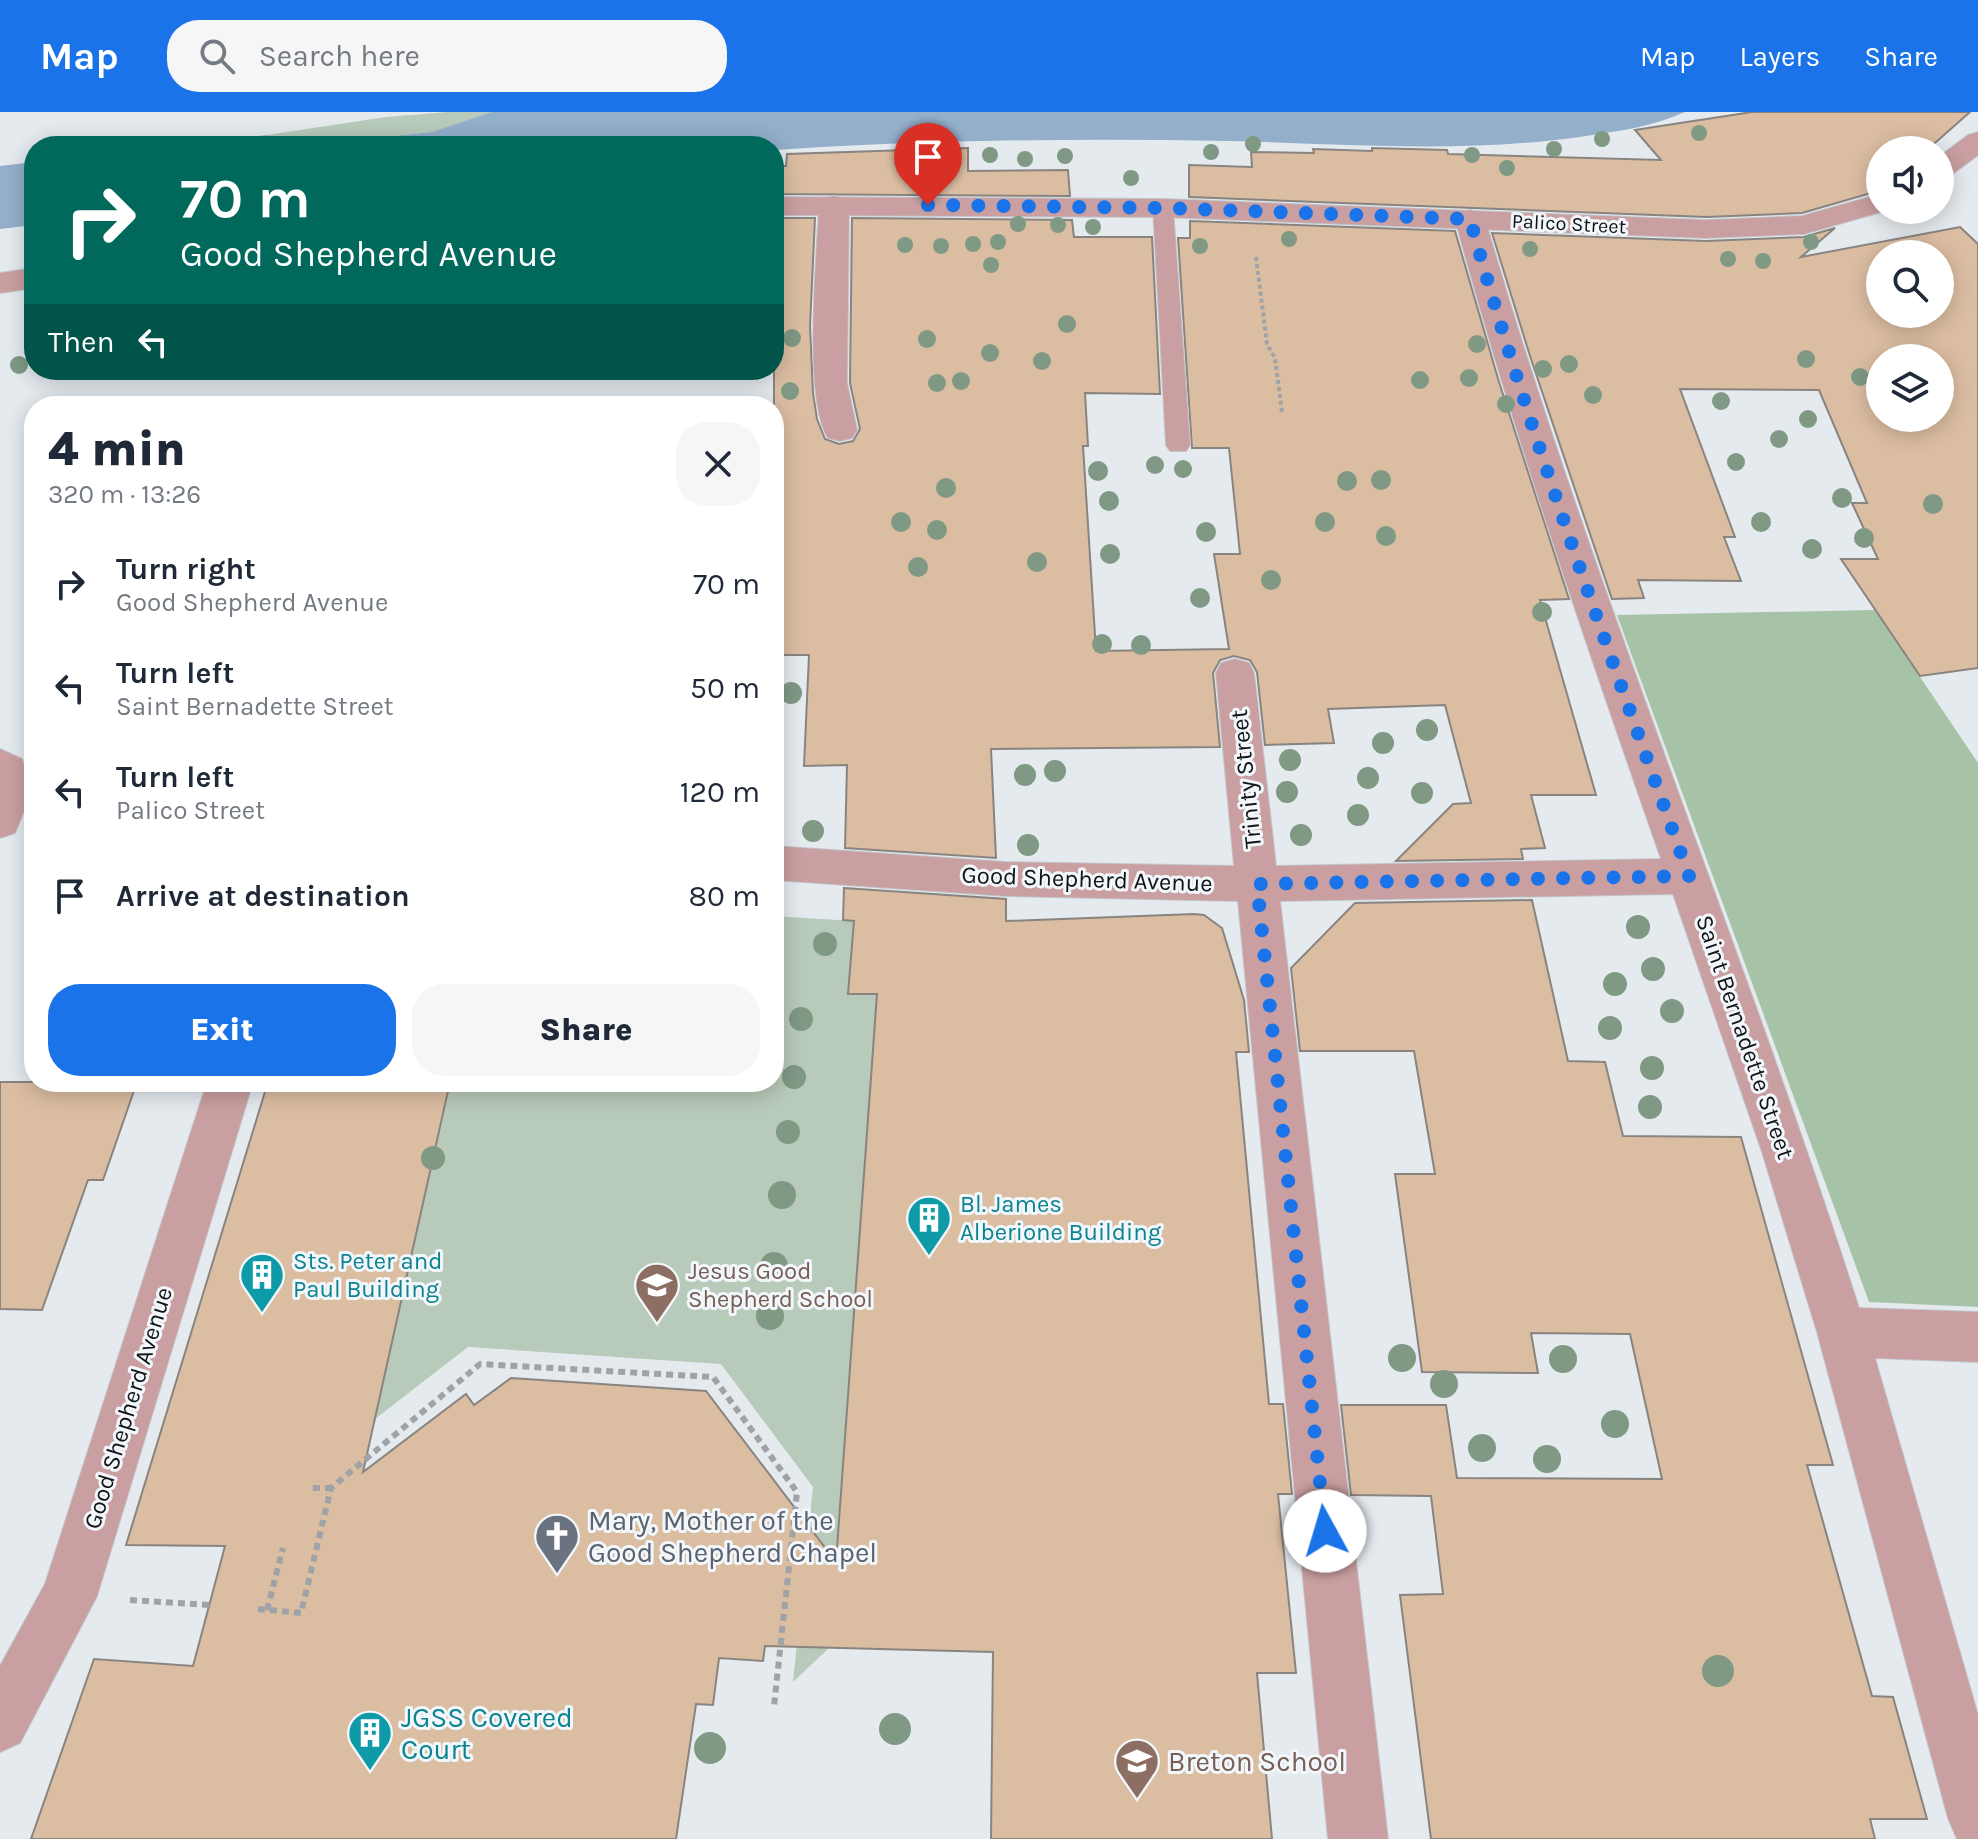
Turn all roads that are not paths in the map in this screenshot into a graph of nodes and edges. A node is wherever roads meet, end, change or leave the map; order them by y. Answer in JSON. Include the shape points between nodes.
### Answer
{"nodes":[{"id":1,"x":1976,"y":146,"type":"edge"},
{"id":2,"x":1954,"y":161,"type":"edge"},
{"id":3,"x":834,"y":205,"type":"junction"},
{"id":4,"x":784,"y":206,"type":"edge"},
{"id":5,"x":1163,"y":208,"type":"junction"},
{"id":6,"x":1866,"y":208,"type":"edge"},
{"id":7,"x":1470,"y":219,"type":"junction"},
{"id":8,"x":24,"y":279,"type":"edge"},
{"id":9,"x":0,"y":283,"type":"edge"},
{"id":10,"x":840,"y":430,"type":"dead end"},
{"id":11,"x":1178,"y":445,"type":"dead end"},
{"id":12,"x":1235,"y":673,"type":"dead end"},
{"id":13,"x":0,"y":765,"type":"edge"},
{"id":14,"x":0,"y":821,"type":"edge"},
{"id":15,"x":784,"y":864,"type":"edge"},
{"id":16,"x":1689,"y":876,"type":"junction"},
{"id":17,"x":1257,"y":884,"type":"junction"},
{"id":18,"x":227,"y":1092,"type":"edge"},
{"id":19,"x":1842,"y":1332,"type":"junction"},
{"id":20,"x":1978,"y":1337,"type":"edge"},
{"id":21,"x":0,"y":1723,"type":"edge"},
{"id":22,"x":1978,"y":1818,"type":"edge"},
{"id":23,"x":1358,"y":1839,"type":"edge"}],
"edges":[{"from":1,"to":2,"type":"street"},
{"from":3,"to":4,"type":"street","name":"Palico Street"},
{"from":3,"to":5,"type":"street","name":"Palico Street"},
{"from":3,"to":10,"type":"street","via":[[830,383]]},
{"from":5,"to":7,"type":"street","name":"Palico Street"},
{"from":5,"to":11,"type":"lane"},
{"from":6,"to":7,"type":"street","name":"Palico Street","via":[[1769,228]]},
{"from":7,"to":16,"type":"street","name":"Saint Bernadette Street","via":[[1577,566]]},
{"from":8,"to":9,"type":"street"},
{"from":12,"to":17,"type":"street","name":"Trinity Street"},
{"from":13,"to":14,"type":"street","via":[[8,770],[12,791]]},
{"from":15,"to":17,"type":"street","name":"Good Shepherd Avenue","via":[[1006,879]]},
{"from":16,"to":17,"type":"street","name":"Good Shepherd Avenue"},
{"from":16,"to":19,"type":"street","name":"Saint Bernadette Street","via":[[1786,1152]]},
{"from":17,"to":23,"type":"street","name":"Trinity Street"},
{"from":18,"to":21,"type":"street","name":"Good Shepherd Avenue","via":[[69,1596]]},
{"from":19,"to":20,"type":"street"},
{"from":19,"to":22,"type":"street","name":"Saint Bernadette Street"}]}
